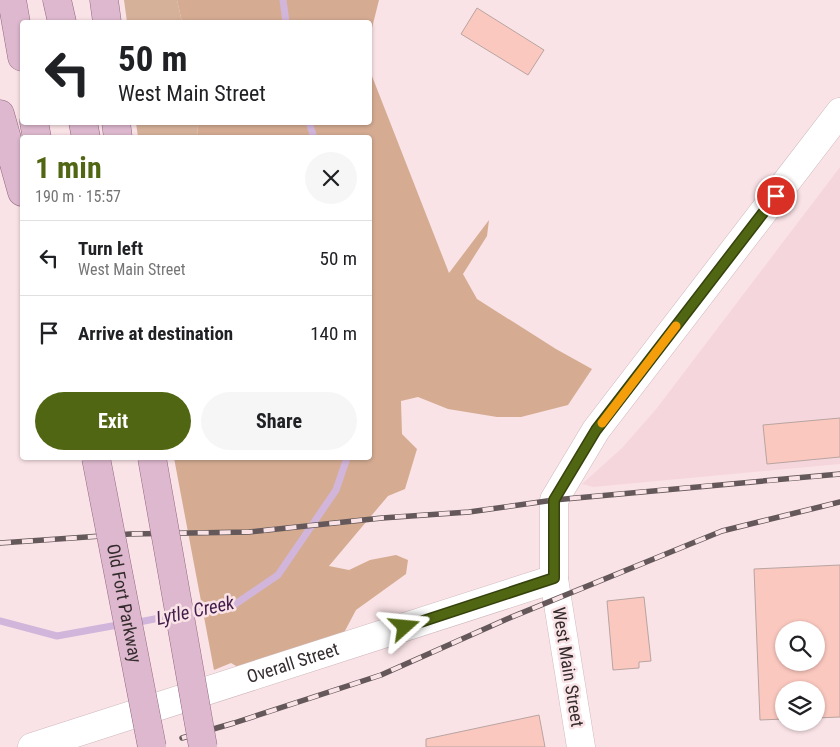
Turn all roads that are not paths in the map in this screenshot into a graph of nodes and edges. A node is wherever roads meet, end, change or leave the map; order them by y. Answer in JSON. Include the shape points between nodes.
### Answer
{"nodes":[{"id":1,"x":12,"y":0,"type":"edge"},
{"id":2,"x":57,"y":0,"type":"edge"},
{"id":3,"x":104,"y":0,"type":"edge"},
{"id":4,"x":62,"y":20,"type":"edge"},
{"id":5,"x":107,"y":20,"type":"edge"},
{"id":6,"x":20,"y":46,"type":"edge"},
{"id":7,"x":840,"y":112,"type":"edge"},
{"id":8,"x":0,"y":114,"type":"edge"},
{"id":9,"x":20,"y":185,"type":"edge"},
{"id":10,"x":96,"y":460,"type":"edge"},
{"id":11,"x":152,"y":460,"type":"edge"},
{"id":12,"x":554,"y":578,"type":"junction"},
{"id":13,"x":32,"y":747,"type":"edge"},
{"id":14,"x":152,"y":747,"type":"edge"},
{"id":15,"x":203,"y":747,"type":"edge"},
{"id":16,"x":581,"y":747,"type":"edge"}],
"edges":[{"from":1,"to":6,"type":"main road"},
{"from":2,"to":4,"type":"main road"},
{"from":3,"to":5,"type":"main road"},
{"from":7,"to":12,"type":"street","name":"West Main Street","via":[[596,430],[554,500]]},
{"from":8,"to":9,"type":"main road"},
{"from":10,"to":14,"type":"main road","name":"Old Fort Parkway","bridge":true},
{"from":11,"to":15,"type":"main road","bridge":true},
{"from":12,"to":13,"type":"street","name":"Overall Street"},
{"from":12,"to":16,"type":"street","name":"West Main Street"}]}
